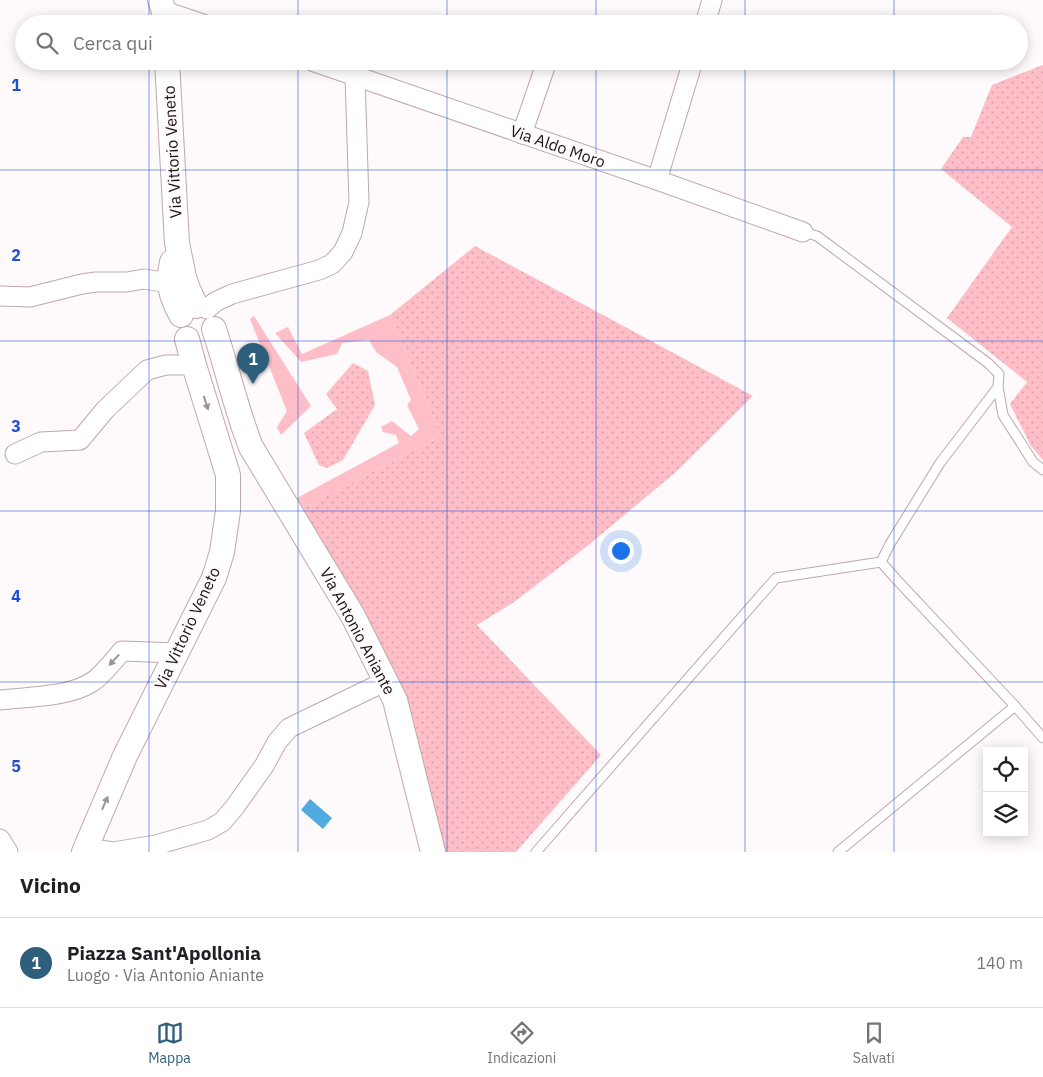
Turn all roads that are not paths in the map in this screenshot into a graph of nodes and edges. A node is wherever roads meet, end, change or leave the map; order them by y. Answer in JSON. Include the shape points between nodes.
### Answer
{"nodes":[{"id":1,"x":712,"y":0,"type":"edge"},
{"id":2,"x":162,"y":9,"type":"edge"},
{"id":3,"x":178,"y":15,"type":"edge"},
{"id":4,"x":708,"y":15,"type":"edge"},
{"id":5,"x":167,"y":70,"type":"edge"},
{"id":6,"x":338,"y":70,"type":"edge"},
{"id":7,"x":544,"y":70,"type":"edge"},
{"id":8,"x":690,"y":70,"type":"edge"},
{"id":9,"x":355,"y":76,"type":"junction"},
{"id":10,"x":522,"y":134,"type":"junction"},
{"id":11,"x":657,"y":180,"type":"junction"},
{"id":12,"x":803,"y":232,"type":"joint"},
{"id":13,"x":0,"y":296,"type":"edge"},
{"id":14,"x":190,"y":305,"type":"junction"},
{"id":15,"x":191,"y":340,"type":"junction"},
{"id":16,"x":194,"y":365,"type":"junction"},
{"id":17,"x":998,"y":387,"type":"junction"},
{"id":18,"x":247,"y":437,"type":"junction"},
{"id":19,"x":16,"y":454,"type":"dead end"},
{"id":20,"x":1043,"y":470,"type":"edge"},
{"id":21,"x":228,"y":475,"type":"junction"},
{"id":22,"x":881,"y":562,"type":"junction"},
{"id":23,"x":176,"y":653,"type":"junction"},
{"id":24,"x":386,"y":681,"type":"junction"},
{"id":25,"x":0,"y":700,"type":"edge"},
{"id":26,"x":1015,"y":706,"type":"junction"},
{"id":27,"x":1043,"y":738,"type":"edge"},
{"id":28,"x":0,"y":839,"type":"edge"},
{"id":29,"x":85,"y":850,"type":"edge"},
{"id":30,"x":8,"y":852,"type":"edge"},
{"id":31,"x":433,"y":852,"type":"edge"},
{"id":32,"x":536,"y":852,"type":"edge"},
{"id":33,"x":838,"y":852,"type":"edge"}],
"edges":[{"from":1,"to":4,"type":"street"},
{"from":2,"to":3,"type":"street"},
{"from":5,"to":14,"type":"street","name":"Via Vittorio Veneto","via":[[177,243]]},
{"from":6,"to":9,"type":"street","name":"Via Aldo Moro"},
{"from":7,"to":10,"type":"street"},
{"from":8,"to":11,"type":"street"},
{"from":9,"to":10,"type":"street","name":"Via Aldo Moro"},
{"from":9,"to":14,"type":"street","via":[[359,202],[352,233],[343,252],[332,264],[319,270],[232,294],[215,302]]},
{"from":10,"to":11,"type":"street","name":"Via Aldo Moro"},
{"from":11,"to":12,"type":"street","name":"Via Aldo Moro"},
{"from":12,"to":17,"type":"lane","via":[[817,236],[988,363],[999,374]]},
{"from":13,"to":14,"type":"street","via":[[30,297],[82,284],[144,279]]},
{"from":14,"to":15,"type":"street","via":[[210,336],[198,342]]},
{"from":14,"to":18,"type":"street","name":"Via Vittorio Veneto","via":[[223,356]]},
{"from":15,"to":16,"type":"street","name":"Via Vittorio Veneto"},
{"from":15,"to":18,"type":"street","via":[[207,362]]},
{"from":16,"to":19,"type":"street","via":[[166,365],[147,370],[105,410],[80,440],[41,442]]},
{"from":16,"to":21,"type":"street","name":"Via Vittorio Veneto","one_way":true},
{"from":17,"to":20,"type":"lane","via":[[1003,414],[1034,462]]},
{"from":17,"to":22,"type":"lane","via":[[940,463]]},
{"from":18,"to":21,"type":"street","via":[[242,451],[232,461]]},
{"from":18,"to":24,"type":"street","name":"Via Antonio Aniante","via":[[353,616]]},
{"from":21,"to":23,"type":"street","name":"Via Vittorio Veneto","via":[[228,511],[222,552],[214,578]]},
{"from":22,"to":26,"type":"lane"},
{"from":22,"to":32,"type":"lane","via":[[776,578]]},
{"from":23,"to":25,"type":"street","one_way":true,"via":[[122,651],[93,682],[78,689]]},
{"from":29,"to":23,"type":"street","name":"Via Vittorio Veneto","one_way":true,"via":[[125,756]]},
{"from":24,"to":29,"type":"street","via":[[290,728],[277,742],[234,808],[222,822],[208,830],[156,845],[113,852]]},
{"from":24,"to":31,"type":"street","name":"Via Antonio Aniante","via":[[395,700]]},
{"from":26,"to":27,"type":"lane"},
{"from":26,"to":33,"type":"lane"},
{"from":28,"to":30,"type":"street"}]}
